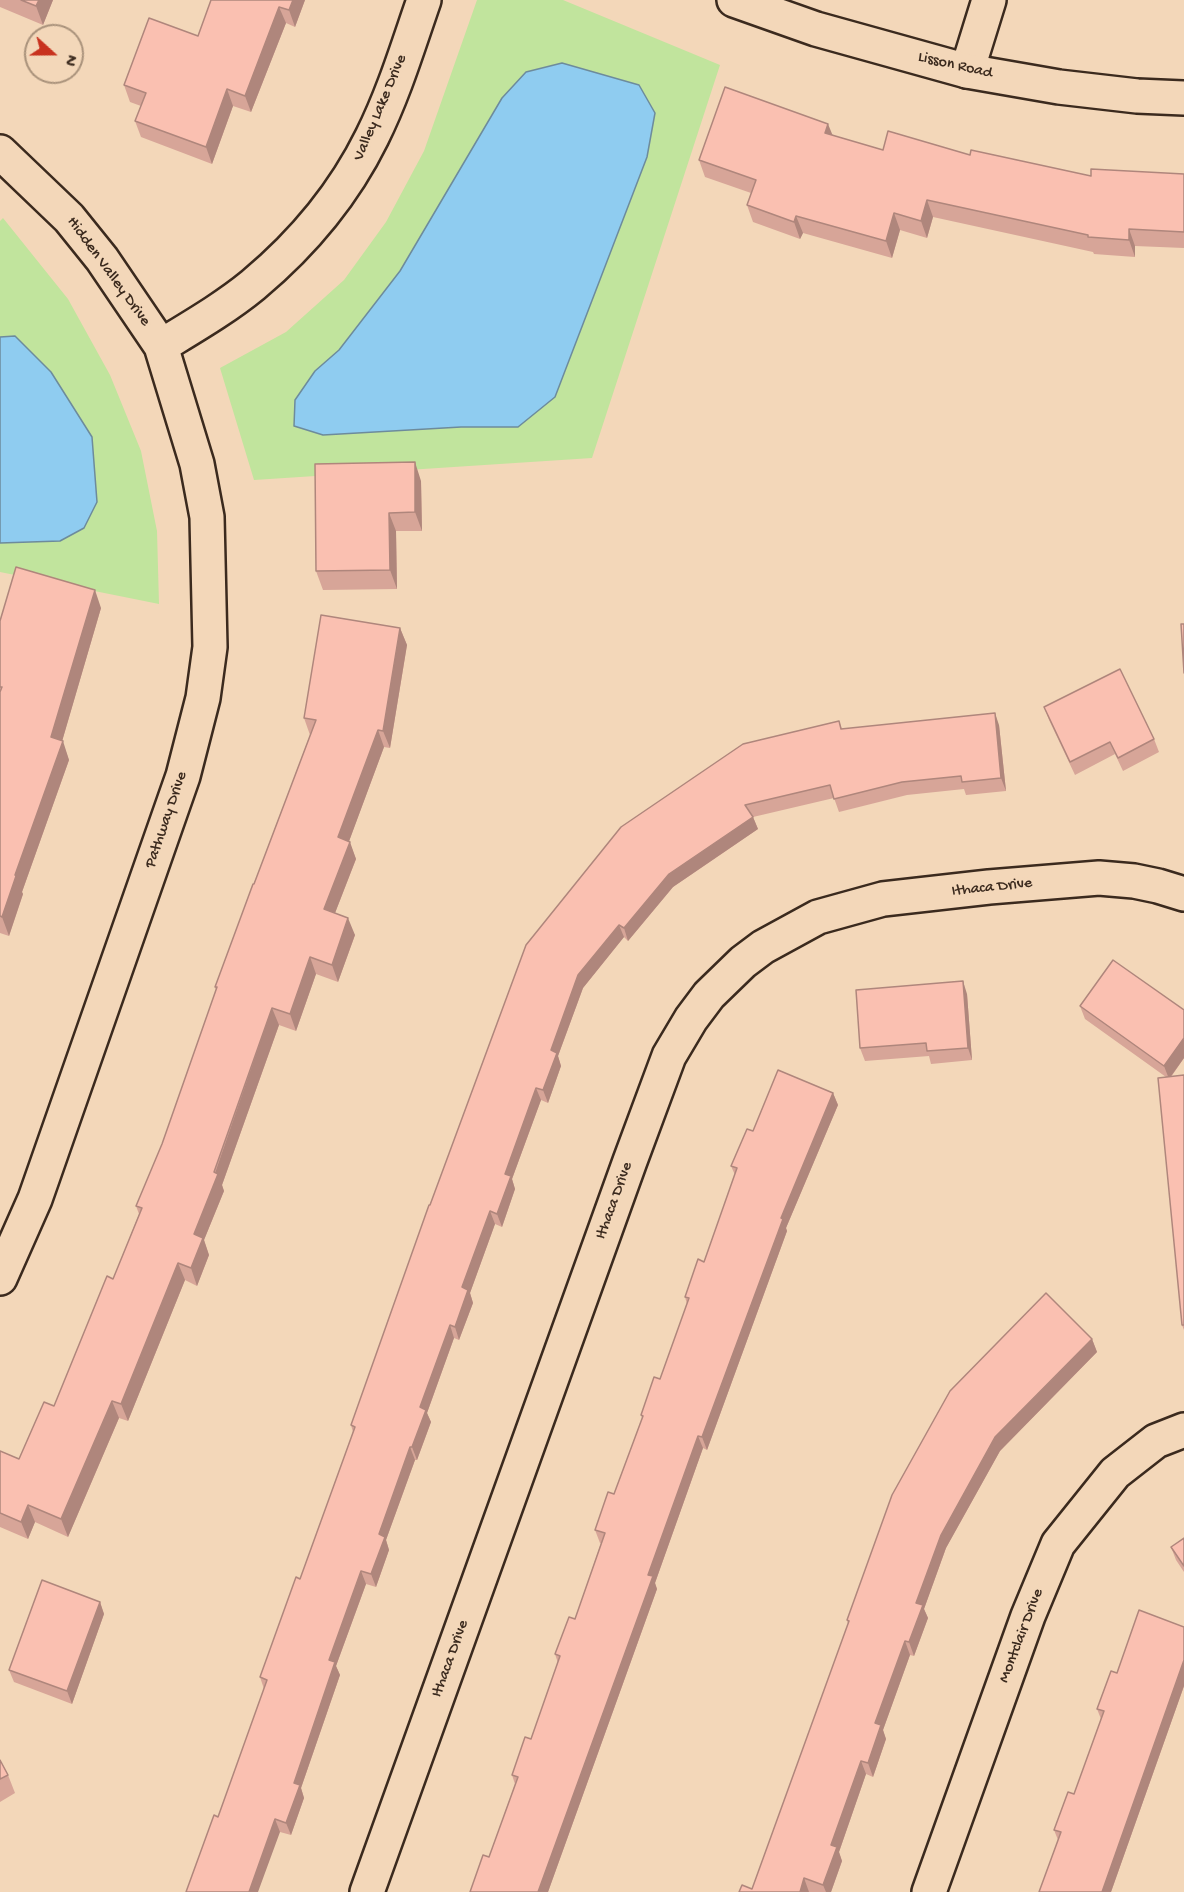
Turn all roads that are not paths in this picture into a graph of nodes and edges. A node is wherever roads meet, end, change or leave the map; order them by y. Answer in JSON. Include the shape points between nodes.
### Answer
{"nodes":[{"id":1,"x":424,"y":0,"type":"edge"},
{"id":2,"x":734,"y":0,"type":"edge"},
{"id":3,"x":989,"y":0,"type":"edge"},
{"id":4,"x":967,"y":71,"type":"junction"},
{"id":5,"x":1184,"y":98,"type":"edge"},
{"id":6,"x":0,"y":152,"type":"edge"},
{"id":7,"x":161,"y":346,"type":"junction"},
{"id":8,"x":1184,"y":894,"type":"edge"},
{"id":9,"x":0,"y":1278,"type":"edge"},
{"id":10,"x":1184,"y":1430,"type":"edge"},
{"id":11,"x":367,"y":1892,"type":"edge"},
{"id":12,"x":929,"y":1892,"type":"edge"}],
"edges":[{"from":1,"to":7,"type":"street","name":"Valley Lake Drive","via":[[373,135],[321,218],[251,286]]},
{"from":2,"to":4,"type":"street","name":"Lisson Road","via":[[816,29]]},
{"from":3,"to":4,"type":"street"},
{"from":4,"to":5,"type":"street","name":"Lisson Road","via":[[1059,87]]},
{"from":6,"to":7,"type":"street","name":"Hidden Valley Drive","via":[[69,218]]},
{"from":7,"to":9,"type":"street","name":"Pathway Drive","via":[[197,464],[207,517],[210,647],[203,698],[183,777],[47,1166]]},
{"from":8,"to":11,"type":"street","name":"Ithaca Drive","via":[[1134,881],[1099,878],[883,899],[818,917],[763,947],[709,995],[669,1056]]},
{"from":10,"to":12,"type":"street","name":"Montclair Drive","via":[[1156,1441],[1114,1473],[1058,1544],[1028,1616]]}]}
